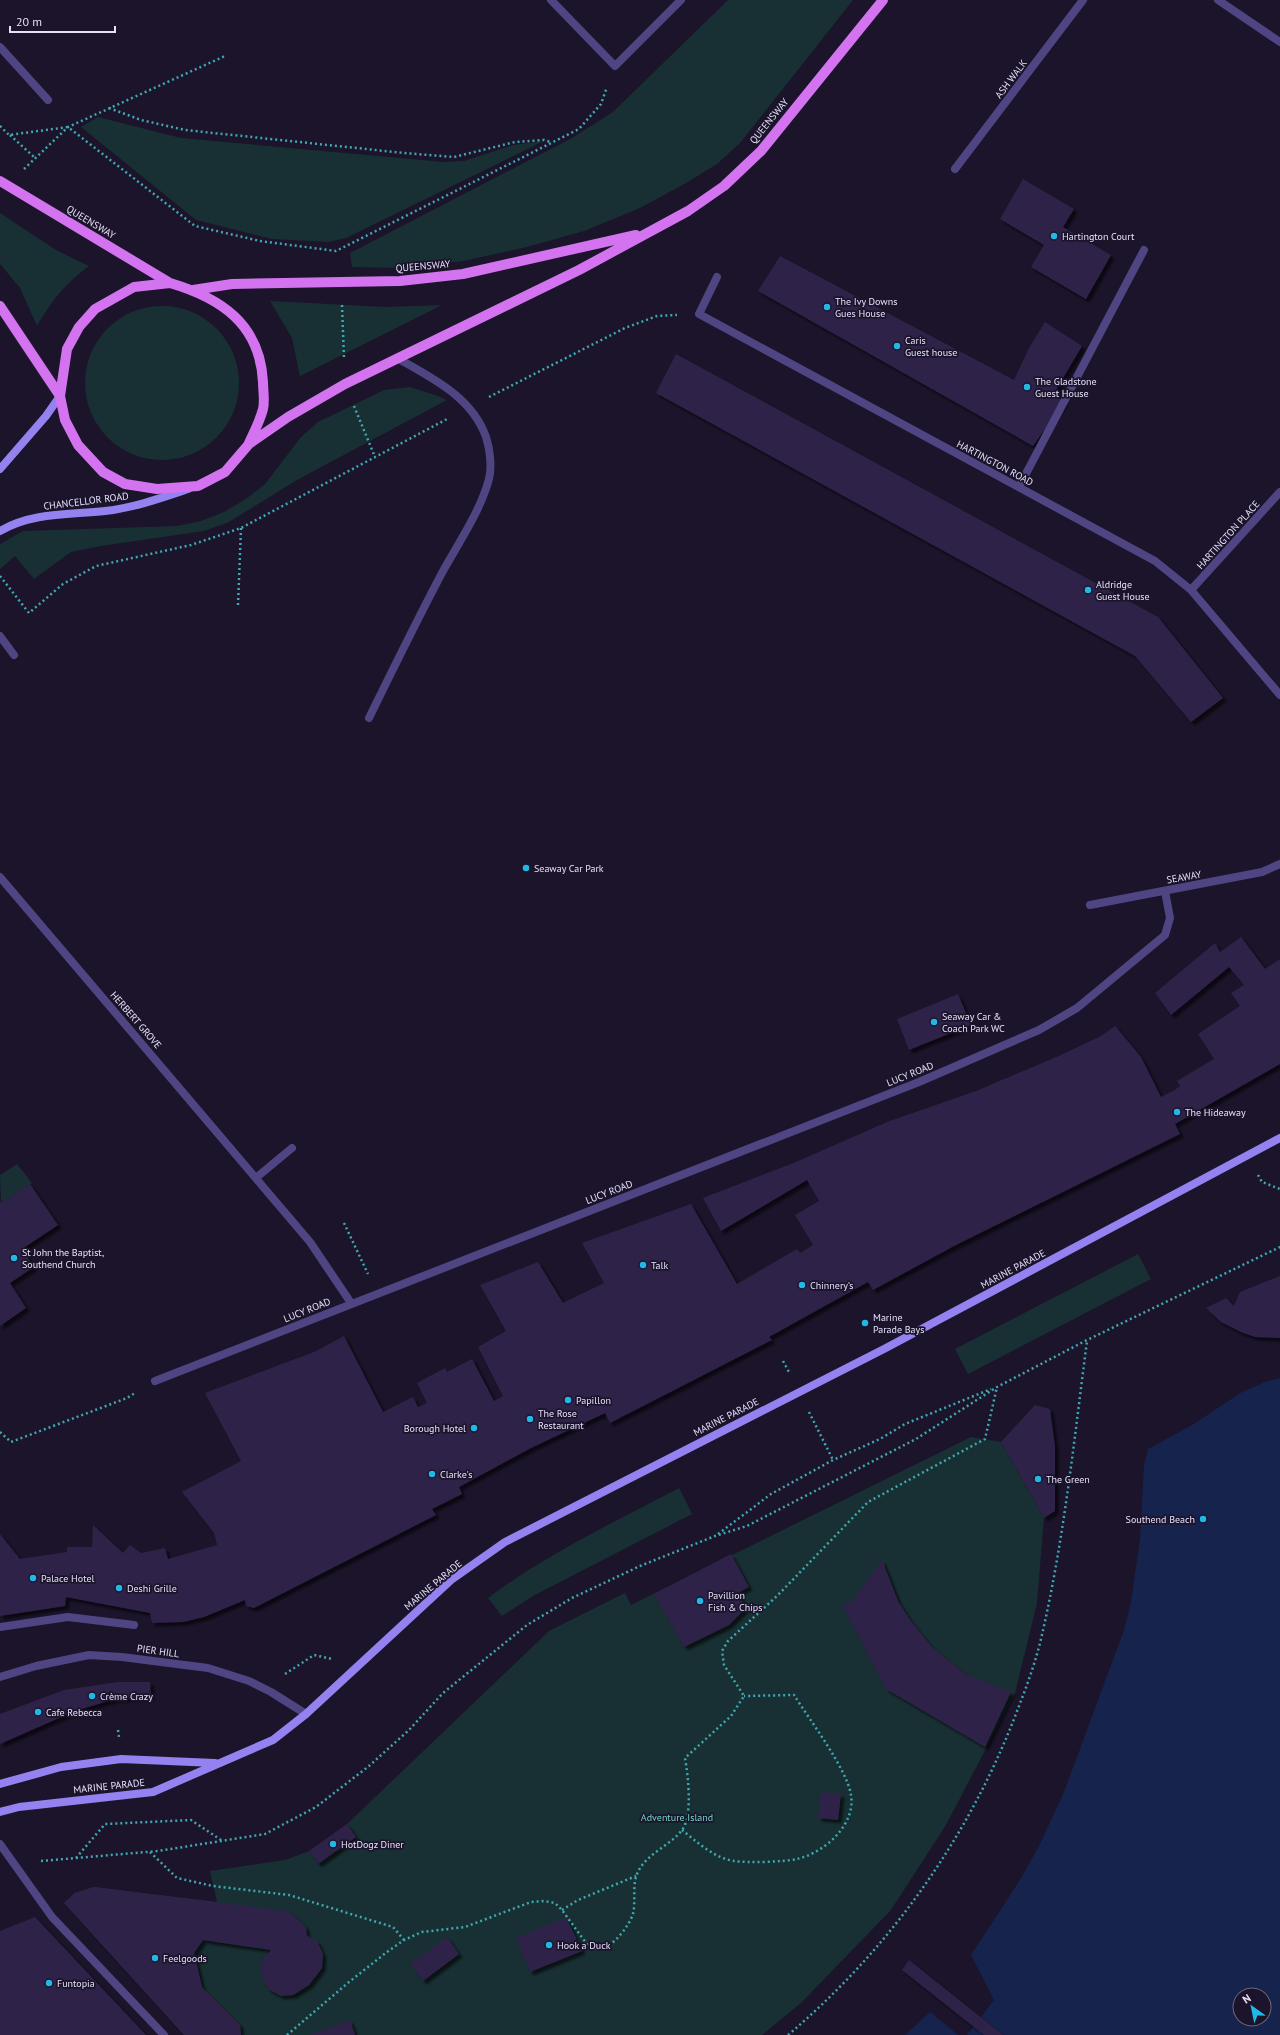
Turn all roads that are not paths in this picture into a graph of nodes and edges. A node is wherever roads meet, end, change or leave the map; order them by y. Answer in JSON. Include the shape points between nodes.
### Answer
{"nodes":[{"id":1,"x":551,"y":0,"type":"edge"},
{"id":2,"x":681,"y":0,"type":"edge"},
{"id":3,"x":883,"y":0,"type":"edge"},
{"id":4,"x":1083,"y":0,"type":"edge"},
{"id":5,"x":1218,"y":0,"type":"edge"},
{"id":6,"x":1280,"y":42,"type":"edge"},
{"id":7,"x":0,"y":47,"type":"edge"},
{"id":8,"x":48,"y":100,"type":"dead end"},
{"id":9,"x":955,"y":170,"type":"dead end"},
{"id":10,"x":0,"y":180,"type":"edge"},
{"id":11,"x":650,"y":232,"type":"junction"},
{"id":12,"x":1144,"y":250,"type":"dead end"},
{"id":13,"x":717,"y":277,"type":"dead end"},
{"id":14,"x":170,"y":283,"type":"junction"},
{"id":15,"x":193,"y":290,"type":"junction"},
{"id":16,"x":0,"y":306,"type":"edge"},
{"id":17,"x":397,"y":358,"type":"junction"},
{"id":18,"x":60,"y":396,"type":"junction"},
{"id":19,"x":249,"y":444,"type":"junction"},
{"id":20,"x":0,"y":469,"type":"edge"},
{"id":21,"x":198,"y":486,"type":"junction"},
{"id":22,"x":1019,"y":487,"type":"junction"},
{"id":23,"x":1280,"y":492,"type":"edge"},
{"id":24,"x":0,"y":531,"type":"edge"},
{"id":25,"x":1191,"y":590,"type":"junction"},
{"id":26,"x":0,"y":636,"type":"edge"},
{"id":27,"x":14,"y":655,"type":"dead end"},
{"id":28,"x":1280,"y":695,"type":"edge"},
{"id":29,"x":369,"y":718,"type":"dead end"},
{"id":30,"x":1280,"y":864,"type":"edge"},
{"id":31,"x":0,"y":877,"type":"edge"},
{"id":32,"x":1165,"y":891,"type":"junction"},
{"id":33,"x":1090,"y":905,"type":"dead end"},
{"id":34,"x":1280,"y":1138,"type":"edge"},
{"id":35,"x":292,"y":1148,"type":"dead end"},
{"id":36,"x":257,"y":1177,"type":"junction"},
{"id":37,"x":351,"y":1303,"type":"junction"},
{"id":38,"x":155,"y":1381,"type":"road end"},
{"id":39,"x":134,"y":1625,"type":"dead end"},
{"id":40,"x":0,"y":1627,"type":"edge"},
{"id":41,"x":0,"y":1677,"type":"edge"},
{"id":42,"x":306,"y":1714,"type":"junction"},
{"id":43,"x":216,"y":1764,"type":"junction"},
{"id":44,"x":0,"y":1784,"type":"edge"},
{"id":45,"x":0,"y":1812,"type":"edge"},
{"id":46,"x":0,"y":1844,"type":"edge"},
{"id":47,"x":164,"y":2035,"type":"edge"}],
"edges":[{"from":1,"to":2,"type":"street","via":[[615,66]]},
{"from":3,"to":11,"type":"main road","name":"QUEENSWAY","via":[[761,151],[724,186],[688,211]]},
{"from":4,"to":9,"type":"street","name":"ASH WALK"},
{"from":5,"to":6,"type":"street"},
{"from":7,"to":8,"type":"street"},
{"from":10,"to":14,"type":"main road","name":"QUEENSWAY"},
{"from":11,"to":15,"type":"main road","name":"QUEENSWAY","via":[[463,274],[400,281],[232,284]]},
{"from":11,"to":17,"type":"main road","name":"QUEENSWAY","via":[[579,270]]},
{"from":12,"to":22,"type":"street"},
{"from":13,"to":22,"type":"street","name":"HARTINGTON ROAD","via":[[699,314]]},
{"from":14,"to":15,"type":"main road","name":"QUEENSWAY"},
{"from":14,"to":18,"type":"main road","name":"QUEENSWAY","via":[[134,287],[96,309],[78,327],[67,349]]},
{"from":15,"to":19,"type":"main road","name":"QUEENSWAY","via":[[220,303],[243,325],[258,351],[262,363],[264,408]]},
{"from":16,"to":18,"type":"main road","name":"QUEENSWAY"},
{"from":17,"to":19,"type":"main road","name":"QUEENSWAY","via":[[339,387]]},
{"from":17,"to":29,"type":"street","via":[[450,388],[468,408],[486,437],[490,457],[489,478],[482,500],[426,603]]},
{"from":18,"to":20,"type":"street"},
{"from":18,"to":21,"type":"main road","name":"QUEENSWAY","via":[[65,420],[78,445],[103,472],[125,484],[157,489]]},
{"from":19,"to":21,"type":"main road","name":"QUEENSWAY","via":[[225,472]]},
{"from":21,"to":24,"type":"street","name":"CHANCELLOR ROAD","via":[[150,502],[105,511],[62,513],[34,518]]},
{"from":22,"to":25,"type":"street","name":"HARTINGTON ROAD","via":[[1155,561]]},
{"from":23,"to":25,"type":"street","name":"HARTINGTON PLACE"},
{"from":25,"to":28,"type":"street","name":"HARTINGTON ROAD"},
{"from":26,"to":27,"type":"street"},
{"from":30,"to":32,"type":"street","name":"SEAWAY","via":[[1262,872]]},
{"from":31,"to":36,"type":"street","name":"HERBERT GROVE"},
{"from":32,"to":33,"type":"street","name":"SEAWAY"},
{"from":32,"to":37,"type":"street","name":"LUCY ROAD","via":[[1170,918],[1165,935],[1077,1008],[1039,1030],[919,1082]]},
{"from":34,"to":42,"type":"street","name":"MARINE PARADE","via":[[891,1345],[505,1542],[451,1580]]},
{"from":35,"to":36,"type":"street"},
{"from":36,"to":37,"type":"street","name":"HERBERT GROVE","via":[[310,1242]]},
{"from":37,"to":38,"type":"street","name":"LUCY ROAD"},
{"from":39,"to":40,"type":"street","via":[[68,1617]]},
{"from":41,"to":42,"type":"street","name":"PIER HILL","via":[[36,1666],[89,1655],[122,1656],[208,1668],[249,1681]]},
{"from":42,"to":43,"type":"street","name":"MARINE PARADE","via":[[273,1740]]},
{"from":43,"to":44,"type":"street","name":"MARINE PARADE","via":[[121,1759],[61,1766]]},
{"from":43,"to":45,"type":"street","name":"MARINE PARADE","via":[[154,1792],[19,1807]]},
{"from":46,"to":47,"type":"street","via":[[52,1917]]}]}
